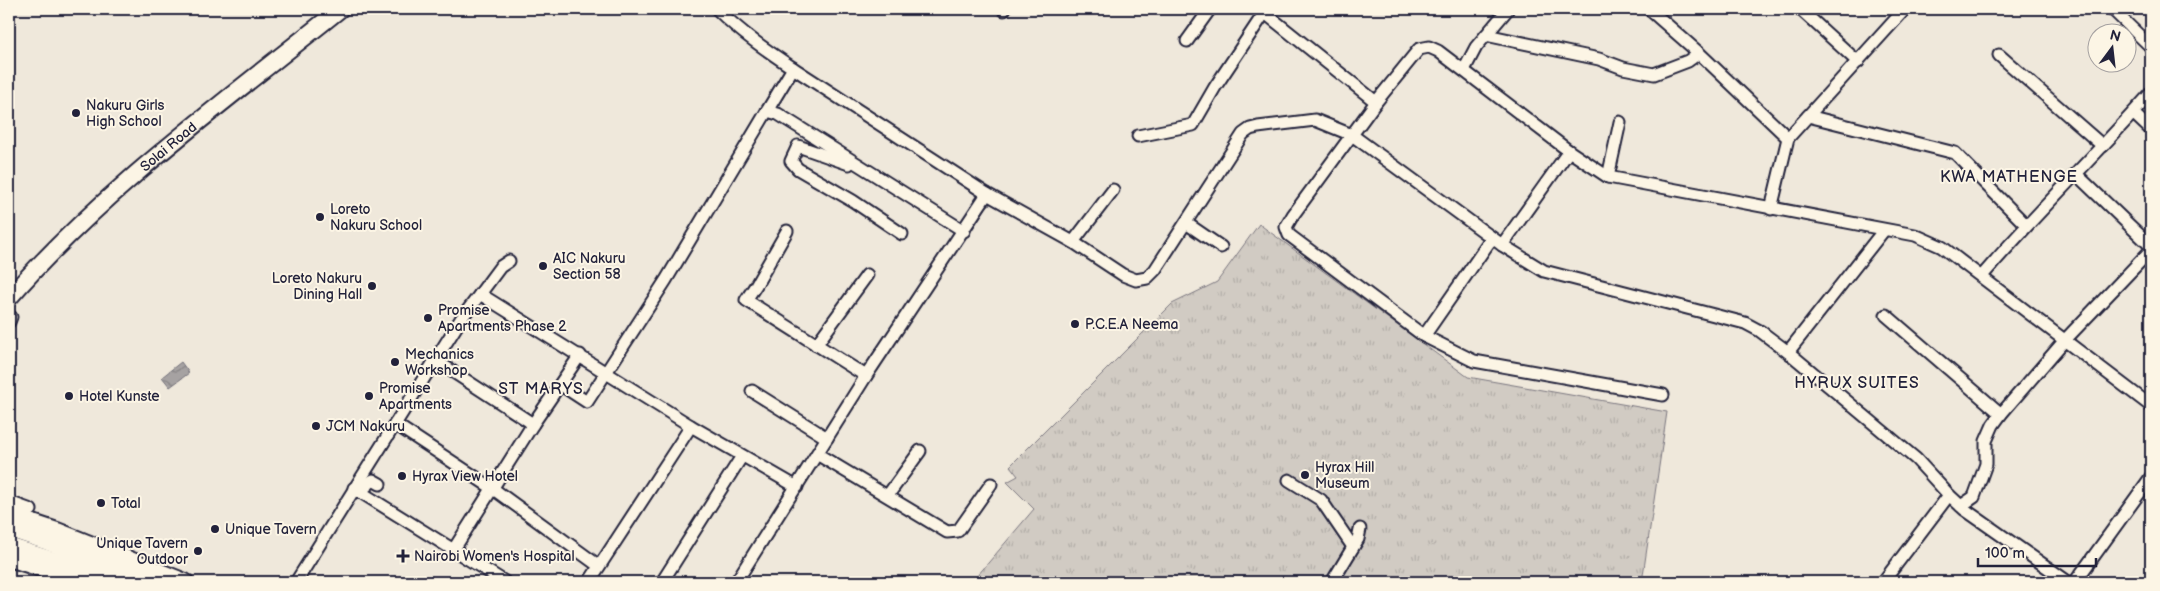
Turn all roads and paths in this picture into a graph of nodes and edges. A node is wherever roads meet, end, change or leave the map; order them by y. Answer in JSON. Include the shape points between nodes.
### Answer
{"nodes":[{"id":1,"x":340,"y":9,"type":"edge"},
{"id":2,"x":717,"y":9,"type":"edge"},
{"id":3,"x":1210,"y":9,"type":"edge"},
{"id":4,"x":1649,"y":9,"type":"edge"},
{"id":5,"x":1800,"y":9,"type":"edge"},
{"id":6,"x":1906,"y":9,"type":"edge"},
{"id":7,"x":2112,"y":9,"type":"edge"},
{"id":8,"x":1262,"y":10,"type":"edge"},
{"id":9,"x":1510,"y":10,"type":"edge"},
{"id":10,"x":1486,"y":35,"type":"junction"},
{"id":11,"x":1187,"y":41,"type":"dead end"},
{"id":12,"x":2151,"y":47,"type":"edge"},
{"id":13,"x":1699,"y":53,"type":"junction"},
{"id":14,"x":1999,"y":55,"type":"dead end"},
{"id":15,"x":1858,"y":62,"type":"junction"},
{"id":16,"x":793,"y":68,"type":"junction"},
{"id":17,"x":1464,"y":70,"type":"junction"},
{"id":18,"x":2151,"y":93,"type":"edge"},
{"id":19,"x":1376,"y":102,"type":"junction"},
{"id":20,"x":767,"y":111,"type":"junction"},
{"id":21,"x":2133,"y":113,"type":"junction"},
{"id":22,"x":1808,"y":116,"type":"junction"},
{"id":23,"x":1620,"y":122,"type":"dead end"},
{"id":24,"x":2151,"y":130,"type":"edge"},
{"id":25,"x":1352,"y":135,"type":"junction"},
{"id":26,"x":1138,"y":136,"type":"dead end"},
{"id":27,"x":1788,"y":138,"type":"junction"},
{"id":28,"x":2103,"y":146,"type":"junction"},
{"id":29,"x":1569,"y":152,"type":"junction"},
{"id":30,"x":870,"y":171,"type":"junction"},
{"id":31,"x":2076,"y":174,"type":"junction"},
{"id":32,"x":1608,"y":177,"type":"junction"},
{"id":33,"x":1113,"y":190,"type":"dead end"},
{"id":34,"x":987,"y":194,"type":"junction"},
{"id":35,"x":1771,"y":209,"type":"junction"},
{"id":36,"x":81,"y":221,"type":"junction"},
{"id":37,"x":1186,"y":223,"type":"junction"},
{"id":38,"x":2026,"y":225,"type":"junction"},
{"id":39,"x":787,"y":230,"type":"dead end"},
{"id":40,"x":1884,"y":230,"type":"junction"},
{"id":41,"x":964,"y":231,"type":"junction"},
{"id":42,"x":902,"y":234,"type":"dead end"},
{"id":43,"x":1492,"y":238,"type":"junction"},
{"id":44,"x":1073,"y":242,"type":"junction"},
{"id":45,"x":1502,"y":245,"type":"junction"},
{"id":46,"x":2151,"y":246,"type":"edge"},
{"id":47,"x":1221,"y":247,"type":"dead end"},
{"id":48,"x":2151,"y":250,"type":"edge"},
{"id":49,"x":510,"y":261,"type":"dead end"},
{"id":50,"x":867,"y":274,"type":"dead end"},
{"id":51,"x":1982,"y":276,"type":"junction"},
{"id":52,"x":9,"y":282,"type":"edge"},
{"id":53,"x":480,"y":294,"type":"junction"},
{"id":54,"x":9,"y":298,"type":"edge"},
{"id":55,"x":1886,"y":315,"type":"dead end"},
{"id":56,"x":1424,"y":336,"type":"junction"},
{"id":57,"x":2065,"y":340,"type":"junction"},
{"id":58,"x":816,"y":345,"type":"junction"},
{"id":59,"x":1788,"y":352,"type":"junction"},
{"id":60,"x":580,"y":355,"type":"junction"},
{"id":61,"x":435,"y":360,"type":"junction"},
{"id":62,"x":606,"y":373,"type":"junction"},
{"id":63,"x":866,"y":376,"type":"junction"},
{"id":64,"x":561,"y":385,"type":"junction"},
{"id":65,"x":752,"y":391,"type":"dead end"},
{"id":66,"x":1662,"y":395,"type":"dead end"},
{"id":67,"x":2151,"y":405,"type":"edge"},
{"id":68,"x":2001,"y":414,"type":"junction"},
{"id":69,"x":395,"y":424,"type":"junction"},
{"id":70,"x":534,"y":424,"type":"junction"},
{"id":71,"x":691,"y":426,"type":"junction"},
{"id":72,"x":827,"y":438,"type":"junction"},
{"id":73,"x":920,"y":451,"type":"dead end"},
{"id":74,"x":817,"y":454,"type":"junction"},
{"id":75,"x":742,"y":456,"type":"junction"},
{"id":76,"x":2151,"y":476,"type":"edge"},
{"id":77,"x":1289,"y":480,"type":"dead end"},
{"id":78,"x":380,"y":484,"type":"dead end"},
{"id":79,"x":991,"y":484,"type":"dead end"},
{"id":80,"x":492,"y":488,"type":"junction"},
{"id":81,"x":796,"y":488,"type":"junction"},
{"id":82,"x":357,"y":490,"type":"junction"},
{"id":83,"x":888,"y":495,"type":"junction"},
{"id":84,"x":1949,"y":495,"type":"junction"},
{"id":85,"x":9,"y":502,"type":"edge"},
{"id":86,"x":1961,"y":506,"type":"junction"},
{"id":87,"x":31,"y":510,"type":"dead end"},
{"id":88,"x":9,"y":515,"type":"edge"},
{"id":89,"x":9,"y":529,"type":"edge"},
{"id":90,"x":1360,"y":529,"type":"dead end"},
{"id":91,"x":9,"y":546,"type":"edge"},
{"id":92,"x":1353,"y":547,"type":"junction"},
{"id":93,"x":454,"y":549,"type":"junction"},
{"id":94,"x":9,"y":558,"type":"edge"},
{"id":95,"x":599,"y":566,"type":"junction"},
{"id":96,"x":83,"y":582,"type":"edge"},
{"id":97,"x":113,"y":582,"type":"edge"},
{"id":98,"x":154,"y":582,"type":"edge"},
{"id":99,"x":186,"y":582,"type":"edge"},
{"id":100,"x":296,"y":582,"type":"edge"},
{"id":101,"x":505,"y":582,"type":"edge"},
{"id":102,"x":589,"y":582,"type":"edge"},
{"id":103,"x":662,"y":582,"type":"edge"},
{"id":104,"x":736,"y":582,"type":"edge"},
{"id":105,"x":1332,"y":582,"type":"edge"},
{"id":106,"x":1883,"y":582,"type":"edge"},
{"id":107,"x":2068,"y":582,"type":"edge"},
{"id":108,"x":2075,"y":582,"type":"edge"}],
"edges":[{"from":1,"to":36,"type":"highway","name":"Solai Road"},
{"from":2,"to":16,"type":"street","via":[[765,50]]},
{"from":3,"to":11,"type":"street"},
{"from":4,"to":13,"type":"street"},
{"from":5,"to":15,"type":"street"},
{"from":6,"to":15,"type":"street"},
{"from":7,"to":12,"type":"street"},
{"from":8,"to":19,"type":"street"},
{"from":8,"to":26,"type":"street","via":[[1192,125]]},
{"from":9,"to":10,"type":"street"},
{"from":10,"to":13,"type":"street","via":[[1654,74],[1688,61]]},
{"from":10,"to":17,"type":"street"},
{"from":13,"to":27,"type":"street"},
{"from":14,"to":28,"type":"street"},
{"from":15,"to":22,"type":"street"},
{"from":16,"to":20,"type":"street"},
{"from":16,"to":34,"type":"street"},
{"from":17,"to":19,"type":"street","via":[[1438,51],[1429,47],[1419,49]]},
{"from":17,"to":29,"type":"street"},
{"from":18,"to":21,"type":"street"},
{"from":19,"to":25,"type":"street"},
{"from":20,"to":30,"type":"street","via":[[778,114]]},
{"from":20,"to":62,"type":"street"},
{"from":21,"to":24,"type":"street"},
{"from":21,"to":28,"type":"street"},
{"from":22,"to":27,"type":"street"},
{"from":22,"to":38,"type":"street","via":[[1955,153]]},
{"from":23,"to":32,"type":"street"},
{"from":25,"to":37,"type":"street","via":[[1315,120],[1250,129],[1243,134]]},
{"from":25,"to":43,"type":"street"},
{"from":25,"to":56,"type":"street","via":[[1286,227],[1289,235]]},
{"from":27,"to":35,"type":"street"},
{"from":28,"to":31,"type":"street"},
{"from":29,"to":32,"type":"street"},
{"from":29,"to":45,"type":"street"},
{"from":30,"to":41,"type":"street"},
{"from":30,"to":42,"type":"street","via":[[798,146],[791,161],[798,169],[853,200]]},
{"from":31,"to":38,"type":"street"},
{"from":31,"to":46,"type":"street"},
{"from":32,"to":35,"type":"street"},
{"from":33,"to":44,"type":"street"},
{"from":34,"to":41,"type":"street"},
{"from":34,"to":44,"type":"street"},
{"from":35,"to":40,"type":"street"},
{"from":36,"to":52,"type":"highway","via":[[31,260]]},
{"from":36,"to":54,"type":"highway","name":"Solai Road"},
{"from":37,"to":44,"type":"street","via":[[1155,270],[1147,278],[1136,280]]},
{"from":37,"to":47,"type":"street"},
{"from":38,"to":51,"type":"street"},
{"from":39,"to":58,"type":"street","via":[[746,300]]},
{"from":40,"to":51,"type":"street","via":[[1931,241]]},
{"from":40,"to":59,"type":"street"},
{"from":41,"to":63,"type":"street"},
{"from":43,"to":45,"type":"street"},
{"from":43,"to":56,"type":"street"},
{"from":45,"to":59,"type":"street","via":[[1544,271],[1744,323]]},
{"from":48,"to":57,"type":"street"},
{"from":49,"to":53,"type":"street","via":[[500,267]]},
{"from":50,"to":58,"type":"street"},
{"from":51,"to":57,"type":"street"},
{"from":53,"to":60,"type":"street"},
{"from":53,"to":61,"type":"street"},
{"from":55,"to":68,"type":"street"},
{"from":56,"to":66,"type":"street","via":[[1474,361]]},
{"from":57,"to":67,"type":"street"},
{"from":57,"to":68,"type":"street"},
{"from":58,"to":63,"type":"street"},
{"from":59,"to":84,"type":"street","via":[[1916,459]]},
{"from":60,"to":62,"type":"street"},
{"from":60,"to":64,"type":"street"},
{"from":61,"to":69,"type":"street"},
{"from":61,"to":70,"type":"street"},
{"from":62,"to":64,"type":"street","via":[[587,402]]},
{"from":62,"to":71,"type":"street"},
{"from":63,"to":72,"type":"street"},
{"from":64,"to":70,"type":"street"},
{"from":65,"to":72,"type":"street"},
{"from":68,"to":86,"type":"street","via":[[1986,441],[1986,464],[1974,497]]},
{"from":69,"to":80,"type":"street"},
{"from":69,"to":82,"type":"street"},
{"from":70,"to":80,"type":"street"},
{"from":71,"to":75,"type":"street"},
{"from":71,"to":95,"type":"street"},
{"from":72,"to":74,"type":"street"},
{"from":73,"to":83,"type":"street"},
{"from":74,"to":81,"type":"street"},
{"from":74,"to":83,"type":"street"},
{"from":75,"to":81,"type":"street"},
{"from":75,"to":103,"type":"street"},
{"from":76,"to":108,"type":"street"},
{"from":77,"to":92,"type":"street","via":[[1322,500]]},
{"from":78,"to":82,"type":"street","via":[[373,480]]},
{"from":79,"to":83,"type":"street","via":[[964,525],[952,533],[939,529]]},
{"from":80,"to":93,"type":"street"},
{"from":80,"to":95,"type":"street"},
{"from":81,"to":104,"type":"street"},
{"from":82,"to":93,"type":"street"},
{"from":82,"to":100,"type":"street"},
{"from":84,"to":86,"type":"street"},
{"from":84,"to":106,"type":"street"},
{"from":85,"to":87,"type":"street"},
{"from":86,"to":107,"type":"street"},
{"from":88,"to":99,"type":"highway"},
{"from":89,"to":98,"type":"highway"},
{"from":90,"to":92,"type":"street"},
{"from":91,"to":97,"type":"highway"},
{"from":92,"to":105,"type":"street"},
{"from":93,"to":101,"type":"street"},
{"from":94,"to":96,"type":"highway"},
{"from":95,"to":102,"type":"street"}]}
